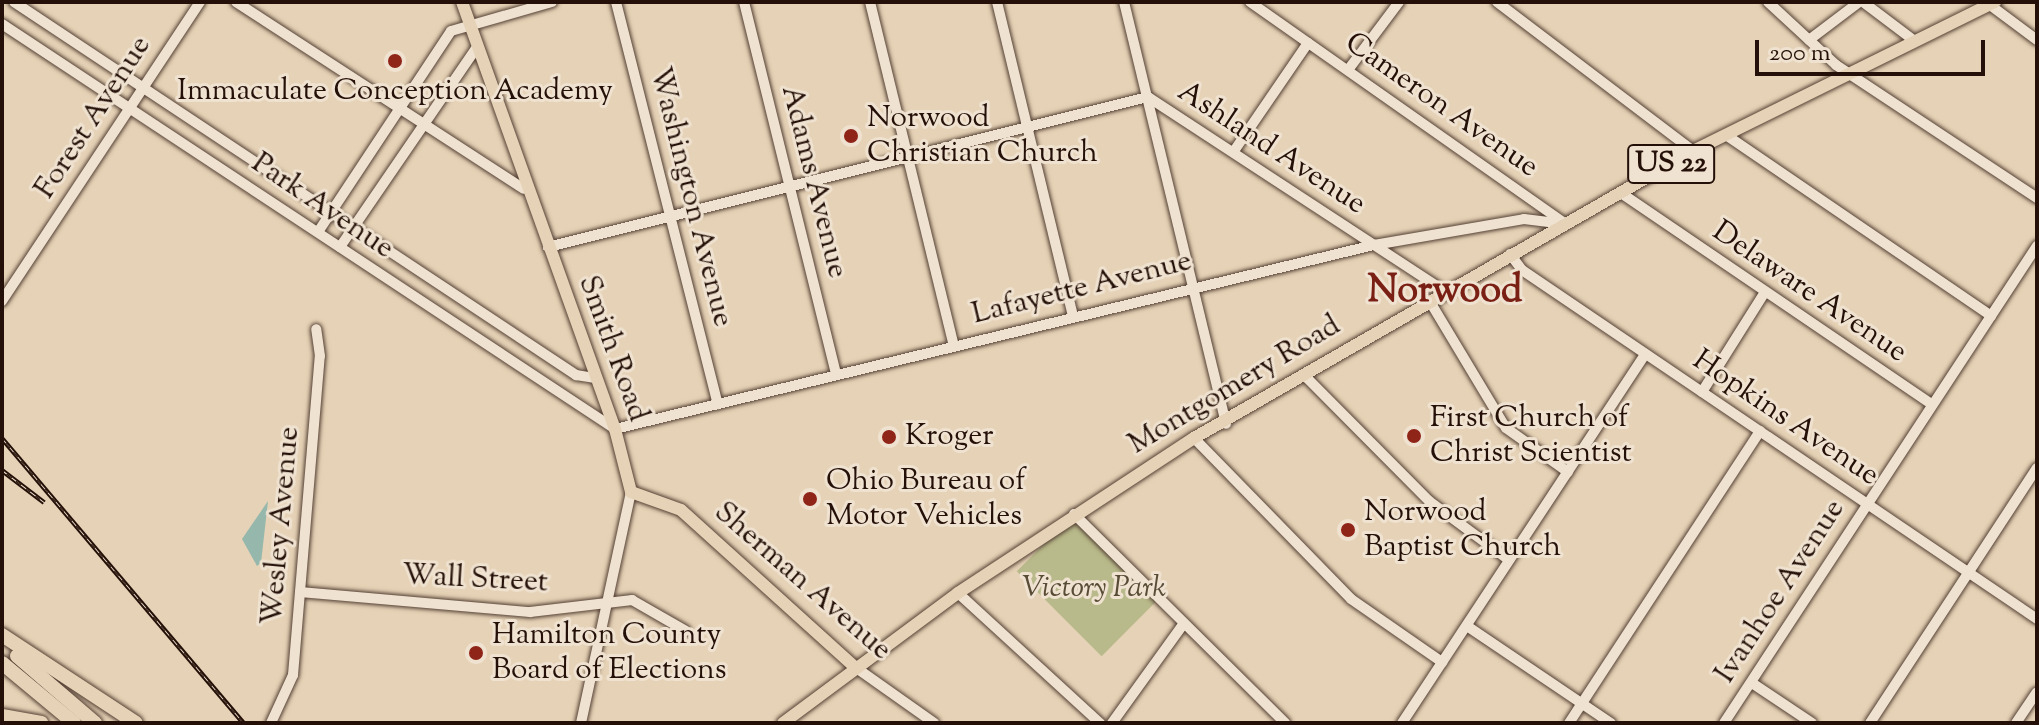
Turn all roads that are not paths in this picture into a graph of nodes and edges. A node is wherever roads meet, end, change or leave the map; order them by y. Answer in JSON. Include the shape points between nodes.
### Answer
{"nodes":[{"id":1,"x":14,"y":2,"type":"edge"},
{"id":2,"x":200,"y":2,"type":"edge"},
{"id":3,"x":236,"y":2,"type":"edge"},
{"id":4,"x":462,"y":2,"type":"edge"},
{"id":5,"x":552,"y":2,"type":"edge"},
{"id":6,"x":616,"y":2,"type":"edge"},
{"id":7,"x":744,"y":2,"type":"edge"},
{"id":8,"x":870,"y":2,"type":"edge"},
{"id":9,"x":997,"y":2,"type":"edge"},
{"id":10,"x":1124,"y":2,"type":"edge"},
{"id":11,"x":1250,"y":2,"type":"edge"},
{"id":12,"x":1399,"y":2,"type":"edge"},
{"id":13,"x":1497,"y":2,"type":"edge"},
{"id":14,"x":1768,"y":2,"type":"edge"},
{"id":15,"x":1861,"y":2,"type":"edge"},
{"id":16,"x":1992,"y":3,"type":"edge"},
{"id":17,"x":469,"y":22,"type":"junction"},
{"id":18,"x":2,"y":24,"type":"edge"},
{"id":19,"x":1912,"y":39,"type":"junction"},
{"id":20,"x":1809,"y":40,"type":"junction"},
{"id":21,"x":2037,"y":40,"type":"edge"},
{"id":22,"x":1308,"y":43,"type":"junction"},
{"id":23,"x":477,"y":47,"type":"junction"},
{"id":24,"x":1348,"y":70,"type":"junction"},
{"id":25,"x":1848,"y":71,"type":"junction"},
{"id":26,"x":143,"y":88,"type":"junction"},
{"id":27,"x":1148,"y":97,"type":"junction"},
{"id":28,"x":129,"y":108,"type":"junction"},
{"id":29,"x":400,"y":110,"type":"junction"},
{"id":30,"x":420,"y":124,"type":"junction"},
{"id":31,"x":1028,"y":129,"type":"junction"},
{"id":32,"x":1726,"y":135,"type":"junction"},
{"id":33,"x":1234,"y":151,"type":"junction"},
{"id":34,"x":1693,"y":151,"type":"junction"},
{"id":35,"x":909,"y":157,"type":"junction"},
{"id":36,"x":790,"y":186,"type":"junction"},
{"id":37,"x":524,"y":189,"type":"junction"},
{"id":38,"x":1621,"y":193,"type":"junction"},
{"id":39,"x":2037,"y":198,"type":"edge"},
{"id":40,"x":332,"y":210,"type":"junction"},
{"id":41,"x":670,"y":216,"type":"junction"},
{"id":42,"x":1565,"y":224,"type":"junction"},
{"id":43,"x":354,"y":225,"type":"junction"},
{"id":44,"x":318,"y":232,"type":"junction"},
{"id":45,"x":1374,"y":245,"type":"junction"},
{"id":46,"x":2037,"y":246,"type":"edge"},
{"id":47,"x":340,"y":247,"type":"junction"},
{"id":48,"x":548,"y":247,"type":"junction"},
{"id":49,"x":1510,"y":254,"type":"junction"},
{"id":50,"x":1194,"y":286,"type":"junction"},
{"id":51,"x":1444,"y":291,"type":"junction"},
{"id":52,"x":1765,"y":292,"type":"junction"},
{"id":53,"x":1429,"y":300,"type":"junction"},
{"id":54,"x":2,"y":301,"type":"edge"},
{"id":55,"x":1991,"y":316,"type":"junction"},
{"id":56,"x":1073,"y":317,"type":"junction"},
{"id":57,"x":316,"y":329,"type":"dead end"},
{"id":58,"x":954,"y":346,"type":"junction"},
{"id":59,"x":1645,"y":354,"type":"junction"},
{"id":60,"x":836,"y":374,"type":"junction"},
{"id":61,"x":1306,"y":377,"type":"junction"},
{"id":62,"x":594,"y":378,"type":"junction"},
{"id":63,"x":1702,"y":392,"type":"junction"},
{"id":64,"x":718,"y":404,"type":"junction"},
{"id":65,"x":1931,"y":404,"type":"junction"},
{"id":66,"x":1226,"y":424,"type":"junction"},
{"id":67,"x":615,"y":429,"type":"junction"},
{"id":68,"x":1760,"y":431,"type":"junction"},
{"id":69,"x":1194,"y":438,"type":"junction"},
{"id":70,"x":2037,"y":468,"type":"edge"},
{"id":71,"x":1568,"y":472,"type":"junction"},
{"id":72,"x":631,"y":492,"type":"junction"},
{"id":73,"x":1868,"y":503,"type":"junction"},
{"id":74,"x":1074,"y":514,"type":"junction"},
{"id":75,"x":1509,"y":560,"type":"junction"},
{"id":76,"x":1968,"y":572,"type":"junction"},
{"id":77,"x":300,"y":592,"type":"junction"},
{"id":78,"x":958,"y":593,"type":"junction"},
{"id":79,"x":607,"y":603,"type":"junction"},
{"id":80,"x":2037,"y":619,"type":"edge"},
{"id":81,"x":1184,"y":623,"type":"junction"},
{"id":82,"x":1467,"y":626,"type":"junction"},
{"id":83,"x":686,"y":631,"type":"dead end"},
{"id":84,"x":2,"y":635,"type":"edge"},
{"id":85,"x":2,"y":644,"type":"edge"},
{"id":86,"x":1442,"y":662,"type":"junction"},
{"id":87,"x":2,"y":663,"type":"edge"},
{"id":88,"x":855,"y":667,"type":"junction"},
{"id":89,"x":1752,"y":683,"type":"junction"},
{"id":90,"x":2037,"y":692,"type":"edge"},
{"id":91,"x":1582,"y":703,"type":"junction"},
{"id":92,"x":2,"y":716,"type":"edge"},
{"id":93,"x":930,"y":722,"type":"edge"},
{"id":94,"x":41,"y":723,"type":"edge"},
{"id":95,"x":74,"y":723,"type":"edge"},
{"id":96,"x":95,"y":723,"type":"edge"},
{"id":97,"x":136,"y":723,"type":"edge"},
{"id":98,"x":271,"y":723,"type":"edge"},
{"id":99,"x":581,"y":723,"type":"edge"},
{"id":100,"x":783,"y":723,"type":"edge"},
{"id":101,"x":1100,"y":723,"type":"edge"},
{"id":102,"x":1112,"y":723,"type":"edge"},
{"id":103,"x":1285,"y":723,"type":"edge"},
{"id":104,"x":1402,"y":723,"type":"edge"},
{"id":105,"x":1569,"y":723,"type":"edge"},
{"id":106,"x":1611,"y":723,"type":"edge"},
{"id":107,"x":1724,"y":723,"type":"edge"},
{"id":108,"x":1812,"y":723,"type":"edge"},
{"id":109,"x":1870,"y":723,"type":"edge"},
{"id":110,"x":2016,"y":723,"type":"edge"}],
"edges":[{"from":1,"to":26,"type":"street","name":"Park Avenue"},
{"from":2,"to":26,"type":"street","name":"Forest Avenue"},
{"from":3,"to":29,"type":"street"},
{"from":4,"to":17,"type":"main road","name":"Smith Road"},
{"from":5,"to":17,"type":"street"},
{"from":6,"to":41,"type":"street","name":"Washington Avenue"},
{"from":7,"to":36,"type":"street","name":"Adams Avenue"},
{"from":8,"to":35,"type":"street"},
{"from":9,"to":31,"type":"street"},
{"from":10,"to":27,"type":"street"},
{"from":11,"to":22,"type":"street","name":"Cameron Avenue"},
{"from":12,"to":24,"type":"street"},
{"from":13,"to":34,"type":"street"},
{"from":14,"to":20,"type":"street"},
{"from":15,"to":19,"type":"street"},
{"from":15,"to":20,"type":"street"},
{"from":16,"to":19,"type":"main road","name":"Montgomery Road","number":"US 22"},
{"from":16,"to":21,"type":"street"},
{"from":17,"to":23,"type":"main road","name":"Smith Road"},
{"from":17,"to":29,"type":"street","via":[[451,31]]},
{"from":18,"to":28,"type":"street","name":"Park Avenue"},
{"from":19,"to":25,"type":"main road","name":"Montgomery Road","number":"US 22"},
{"from":20,"to":25,"type":"street"},
{"from":22,"to":24,"type":"street","name":"Cameron Avenue"},
{"from":22,"to":33,"type":"street"},
{"from":23,"to":30,"type":"street"},
{"from":23,"to":37,"type":"main road","name":"Smith Road"},
{"from":24,"to":42,"type":"street","name":"Cameron Avenue"},
{"from":25,"to":32,"type":"main road","name":"Montgomery Road","number":"US 22"},
{"from":25,"to":39,"type":"street"},
{"from":26,"to":28,"type":"street","name":"Forest Avenue"},
{"from":26,"to":40,"type":"street","name":"Park Avenue"},
{"from":27,"to":31,"type":"street","name":"Ashland Avenue"},
{"from":27,"to":33,"type":"street","name":"Ashland Avenue"},
{"from":27,"to":50,"type":"street"},
{"from":28,"to":44,"type":"street","name":"Park Avenue"},
{"from":28,"to":54,"type":"street","name":"Forest Avenue"},
{"from":29,"to":30,"type":"street"},
{"from":29,"to":40,"type":"street"},
{"from":30,"to":37,"type":"street"},
{"from":30,"to":43,"type":"street"},
{"from":31,"to":35,"type":"street","name":"Ashland Avenue"},
{"from":31,"to":56,"type":"street"},
{"from":32,"to":34,"type":"main road","name":"Montgomery Road","number":"US 22"},
{"from":32,"to":55,"type":"street"},
{"from":33,"to":45,"type":"street","name":"Ashland Avenue"},
{"from":34,"to":38,"type":"main road","name":"Montgomery Road","number":"US 22"},
{"from":35,"to":36,"type":"street","name":"Ashland Avenue"},
{"from":35,"to":58,"type":"street"},
{"from":36,"to":41,"type":"street","name":"Ashland Avenue"},
{"from":36,"to":60,"type":"street","name":"Adams Avenue"},
{"from":37,"to":48,"type":"main road","name":"Smith Road"},
{"from":38,"to":42,"type":"main road","name":"Montgomery Road","number":"US 22"},
{"from":38,"to":52,"type":"street","name":"Delaware Avenue"},
{"from":40,"to":43,"type":"street","name":"Park Avenue"},
{"from":40,"to":44,"type":"street"},
{"from":41,"to":48,"type":"street","name":"Ashland Avenue"},
{"from":41,"to":64,"type":"street","name":"Washington Avenue"},
{"from":42,"to":45,"type":"street","name":"Lafayette Avenue","via":[[1524,219]]},
{"from":42,"to":49,"type":"main road","name":"Montgomery Road","number":"US 22"},
{"from":43,"to":47,"type":"street"},
{"from":43,"to":62,"type":"street","name":"Park Avenue","via":[[576,375]]},
{"from":44,"to":47,"type":"street","name":"Park Avenue"},
{"from":45,"to":50,"type":"street","name":"Lafayette Avenue"},
{"from":45,"to":51,"type":"street","name":"Ashland Avenue"},
{"from":46,"to":55,"type":"street","name":"Ivanhoe Avenue"},
{"from":47,"to":67,"type":"street","name":"Park Avenue"},
{"from":48,"to":62,"type":"main road","name":"Smith Road"},
{"from":49,"to":51,"type":"main road","name":"Montgomery Road","number":"US 22"},
{"from":49,"to":59,"type":"street","name":"Hopkins Avenue","via":[[1522,270]]},
{"from":50,"to":56,"type":"street","name":"Lafayette Avenue"},
{"from":50,"to":66,"type":"street"},
{"from":51,"to":53,"type":"main road","name":"Montgomery Road","number":"US 22"},
{"from":52,"to":63,"type":"street"},
{"from":52,"to":65,"type":"street","name":"Delaware Avenue"},
{"from":53,"to":61,"type":"main road","name":"Montgomery Road","number":"US 22"},
{"from":53,"to":71,"type":"street","via":[[1506,428]]},
{"from":55,"to":65,"type":"street","name":"Ivanhoe Avenue"},
{"from":56,"to":58,"type":"street","name":"Lafayette Avenue"},
{"from":57,"to":77,"type":"street","name":"Wesley Avenue"},
{"from":58,"to":60,"type":"street","name":"Lafayette Avenue"},
{"from":59,"to":63,"type":"street","name":"Hopkins Avenue"},
{"from":59,"to":71,"type":"street"},
{"from":60,"to":64,"type":"street","name":"Lafayette Avenue"},
{"from":61,"to":66,"type":"main road","name":"Montgomery Road","number":"US 22"},
{"from":61,"to":75,"type":"street","via":[[1429,501]]},
{"from":62,"to":67,"type":"main road","name":"Smith Road"},
{"from":63,"to":68,"type":"street","name":"Hopkins Avenue"},
{"from":64,"to":67,"type":"street","name":"Lafayette Avenue"},
{"from":65,"to":73,"type":"street","name":"Ivanhoe Avenue"},
{"from":66,"to":69,"type":"main road","name":"Montgomery Road","number":"US 22"},
{"from":67,"to":72,"type":"main road","name":"Smith Road"},
{"from":68,"to":73,"type":"street","name":"Hopkins Avenue"},
{"from":68,"to":91,"type":"street"},
{"from":69,"to":74,"type":"main road","name":"Montgomery Road","number":"US 22"},
{"from":69,"to":86,"type":"street","via":[[1351,599]]},
{"from":70,"to":76,"type":"street"},
{"from":71,"to":75,"type":"street"},
{"from":72,"to":79,"type":"street","name":"Smith Road"},
{"from":72,"to":88,"type":"main road","name":"Sherman Avenue","via":[[681,510]]},
{"from":73,"to":76,"type":"street","name":"Hopkins Avenue"},
{"from":73,"to":89,"type":"street","name":"Ivanhoe Avenue"},
{"from":74,"to":78,"type":"main road","name":"Montgomery Road","number":"US 22"},
{"from":74,"to":81,"type":"street"},
{"from":75,"to":82,"type":"street"},
{"from":76,"to":80,"type":"street","name":"Hopkins Avenue"},
{"from":76,"to":109,"type":"street"},
{"from":77,"to":79,"type":"street","name":"Wall Street","via":[[530,612]]},
{"from":77,"to":98,"type":"street","name":"Wesley Avenue","via":[[293,675]]},
{"from":78,"to":88,"type":"main road","name":"Montgomery Road","number":"US 22"},
{"from":78,"to":101,"type":"street"},
{"from":79,"to":83,"type":"street","name":"Wall Street","via":[[642,602]]},
{"from":79,"to":99,"type":"street","name":"Smith Road"},
{"from":81,"to":102,"type":"street"},
{"from":81,"to":103,"type":"street"},
{"from":82,"to":86,"type":"street"},
{"from":82,"to":91,"type":"street"},
{"from":84,"to":97,"type":"highway"},
{"from":85,"to":96,"type":"highway"},
{"from":86,"to":104,"type":"street"},
{"from":87,"to":95,"type":"highway"},
{"from":88,"to":93,"type":"street","name":"Sherman Avenue"},
{"from":88,"to":100,"type":"main road","name":"Montgomery Road","number":"US 22"},
{"from":89,"to":107,"type":"street","name":"Ivanhoe Avenue"},
{"from":89,"to":108,"type":"street"},
{"from":90,"to":110,"type":"street"},
{"from":91,"to":105,"type":"street"},
{"from":91,"to":106,"type":"street"},
{"from":92,"to":94,"type":"highway"}]}
